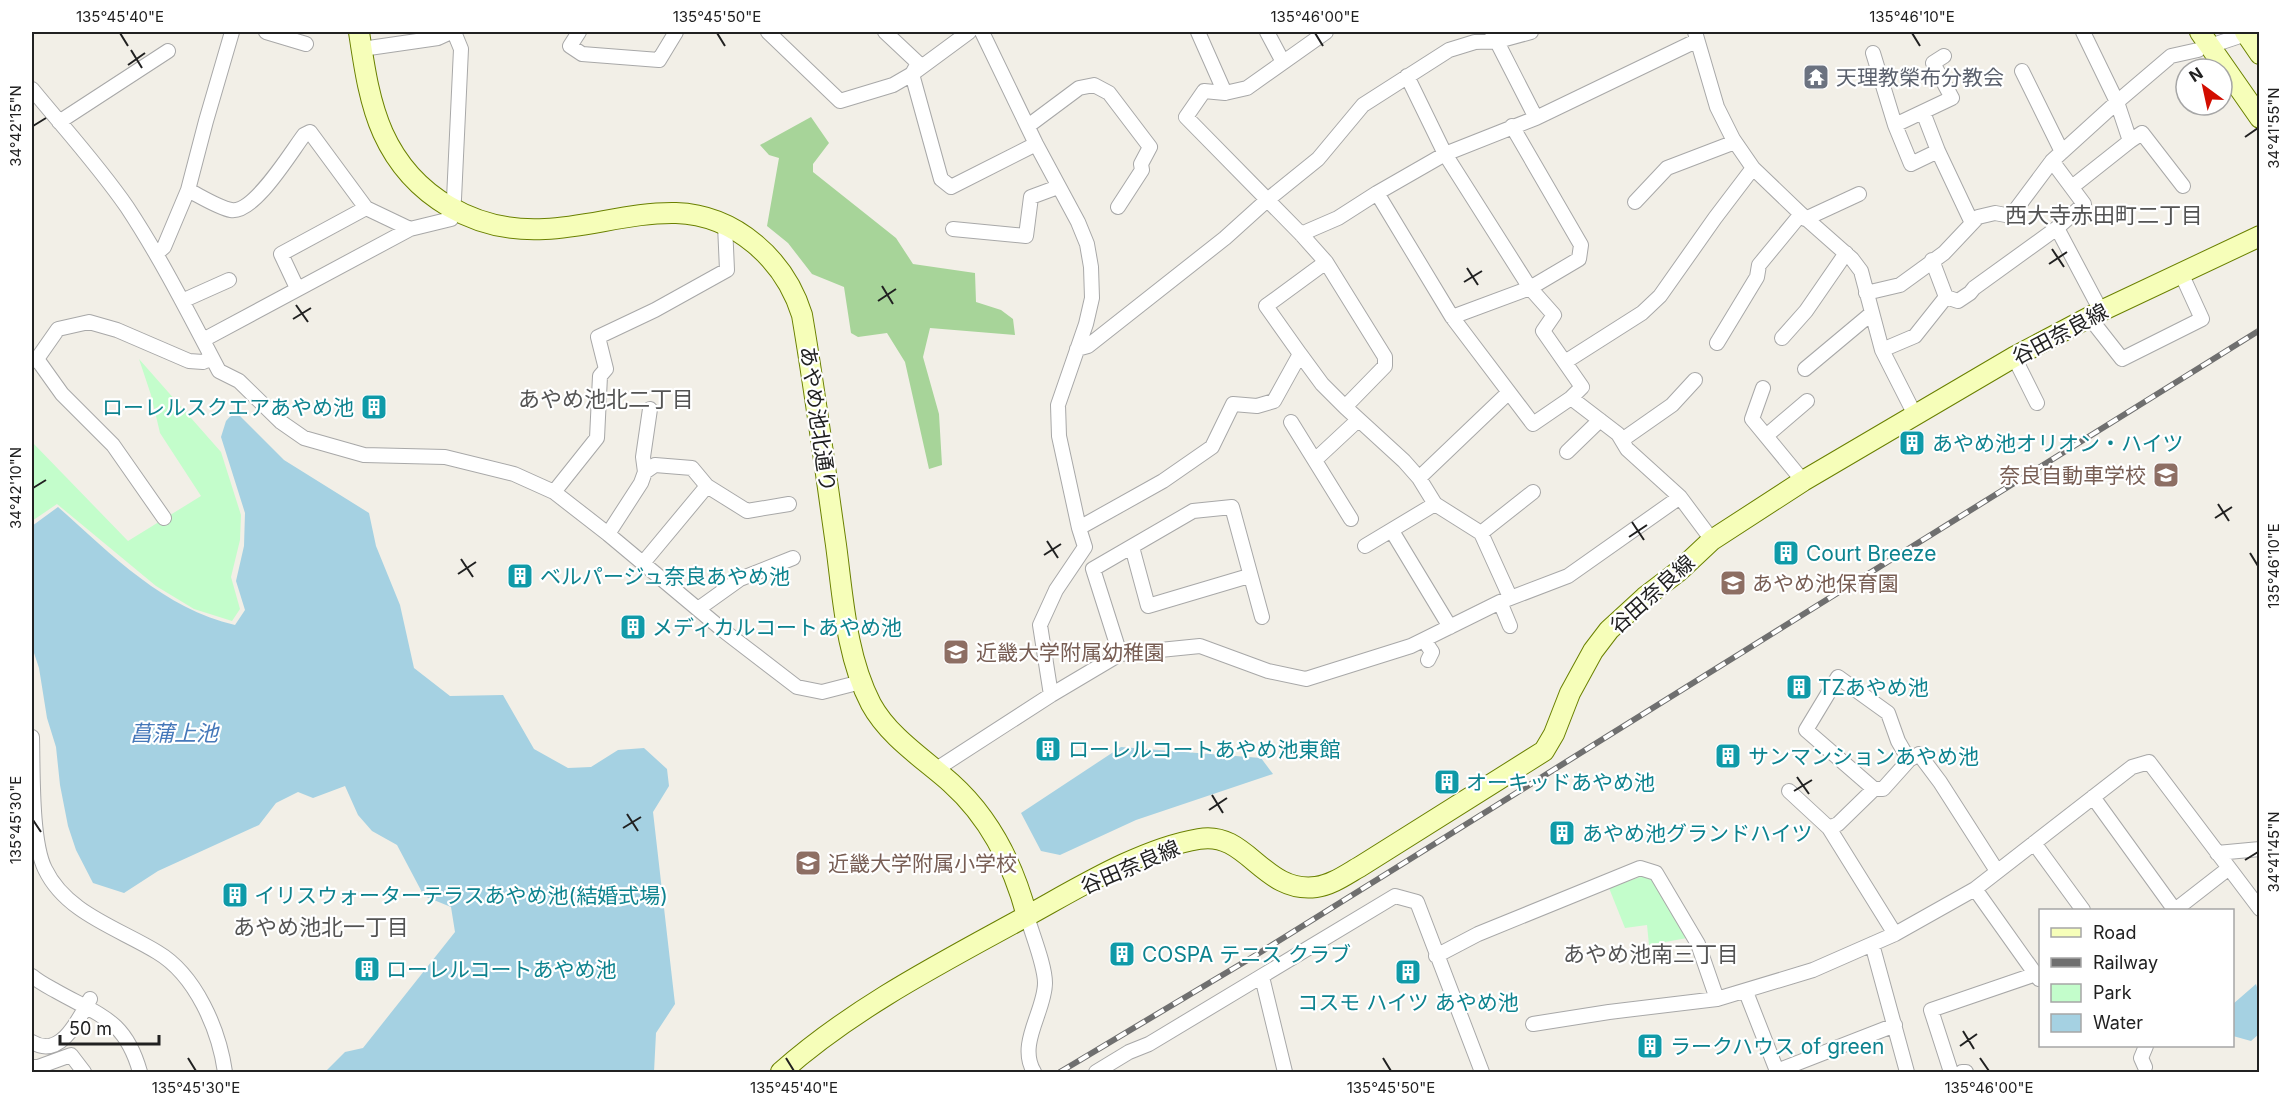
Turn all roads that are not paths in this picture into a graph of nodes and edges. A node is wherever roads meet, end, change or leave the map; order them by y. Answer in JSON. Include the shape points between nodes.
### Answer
{"nodes":[{"id":1,"x":232,"y":32,"type":"edge"},
{"id":2,"x":266,"y":32,"type":"edge"},
{"id":3,"x":452,"y":32,"type":"edge"},
{"id":4,"x":579,"y":32,"type":"edge"},
{"id":5,"x":676,"y":32,"type":"edge"},
{"id":6,"x":768,"y":32,"type":"edge"},
{"id":7,"x":885,"y":32,"type":"edge"},
{"id":8,"x":969,"y":32,"type":"edge"},
{"id":9,"x":982,"y":32,"type":"edge"},
{"id":10,"x":1198,"y":32,"type":"edge"},
{"id":11,"x":1267,"y":32,"type":"edge"},
{"id":12,"x":1326,"y":32,"type":"edge"},
{"id":13,"x":1531,"y":32,"type":"edge"},
{"id":14,"x":2083,"y":32,"type":"edge"},
{"id":15,"x":2242,"y":34,"type":"edge"},
{"id":16,"x":1495,"y":36,"type":"edge"},
{"id":17,"x":1696,"y":36,"type":"edge"},
{"id":18,"x":360,"y":40,"type":"edge"},
{"id":19,"x":2199,"y":41,"type":"edge"},
{"id":20,"x":306,"y":44,"type":"dead end"},
{"id":21,"x":2216,"y":44,"type":"dead end"},
{"id":22,"x":168,"y":51,"type":"dead end"},
{"id":23,"x":1873,"y":53,"type":"dead end"},
{"id":24,"x":2259,"y":54,"type":"edge"},
{"id":25,"x":1944,"y":56,"type":"dead end"},
{"id":26,"x":1283,"y":62,"type":"junction"},
{"id":27,"x":2022,"y":71,"type":"dead end"},
{"id":28,"x":912,"y":74,"type":"junction"},
{"id":29,"x":1407,"y":75,"type":"junction"},
{"id":30,"x":32,"y":89,"type":"edge"},
{"id":31,"x":1225,"y":93,"type":"junction"},
{"id":32,"x":2117,"y":102,"type":"junction"},
{"id":33,"x":1923,"y":112,"type":"junction"},
{"id":34,"x":1536,"y":118,"type":"junction"},
{"id":35,"x":2259,"y":118,"type":"edge"},
{"id":36,"x":59,"y":122,"type":"junction"},
{"id":37,"x":1895,"y":125,"type":"junction"},
{"id":38,"x":1028,"y":126,"type":"junction"},
{"id":39,"x":1512,"y":126,"type":"junction"},
{"id":40,"x":2130,"y":141,"type":"junction"},
{"id":41,"x":1735,"y":142,"type":"junction"},
{"id":42,"x":1036,"y":144,"type":"junction"},
{"id":43,"x":1938,"y":151,"type":"junction"},
{"id":44,"x":1445,"y":154,"type":"junction"},
{"id":45,"x":2057,"y":157,"type":"junction"},
{"id":46,"x":1753,"y":168,"type":"junction"},
{"id":47,"x":2183,"y":186,"type":"dead end"},
{"id":48,"x":1058,"y":187,"type":"junction"},
{"id":49,"x":2072,"y":188,"type":"junction"},
{"id":50,"x":188,"y":190,"type":"junction"},
{"id":51,"x":1377,"y":193,"type":"junction"},
{"id":52,"x":1859,"y":194,"type":"dead end"},
{"id":53,"x":1266,"y":201,"type":"junction"},
{"id":54,"x":1635,"y":202,"type":"dead end"},
{"id":55,"x":1118,"y":207,"type":"dead end"},
{"id":56,"x":366,"y":208,"type":"junction"},
{"id":57,"x":452,"y":209,"type":"junction"},
{"id":58,"x":1803,"y":216,"type":"junction"},
{"id":59,"x":1972,"y":223,"type":"junction"},
{"id":60,"x":725,"y":225,"type":"junction"},
{"id":61,"x":2057,"y":228,"type":"junction"},
{"id":62,"x":410,"y":229,"type":"junction"},
{"id":63,"x":953,"y":229,"type":"dead end"},
{"id":64,"x":1301,"y":234,"type":"junction"},
{"id":65,"x":2259,"y":236,"type":"edge"},
{"id":66,"x":156,"y":254,"type":"junction"},
{"id":67,"x":1846,"y":254,"type":"junction"},
{"id":68,"x":1932,"y":260,"type":"junction"},
{"id":69,"x":1326,"y":262,"type":"junction"},
{"id":70,"x":2181,"y":273,"type":"junction"},
{"id":71,"x":229,"y":280,"type":"dead end"},
{"id":72,"x":297,"y":288,"type":"junction"},
{"id":73,"x":1530,"y":288,"type":"junction"},
{"id":74,"x":1866,"y":293,"type":"junction"},
{"id":75,"x":1946,"y":297,"type":"junction"},
{"id":76,"x":182,"y":301,"type":"junction"},
{"id":77,"x":1872,"y":313,"type":"junction"},
{"id":78,"x":2095,"y":314,"type":"junction"},
{"id":79,"x":1452,"y":317,"type":"junction"},
{"id":80,"x":1782,"y":338,"type":"dead end"},
{"id":81,"x":203,"y":340,"type":"junction"},
{"id":82,"x":1717,"y":343,"type":"dead end"},
{"id":83,"x":1077,"y":350,"type":"junction"},
{"id":84,"x":1882,"y":350,"type":"junction"},
{"id":85,"x":1300,"y":354,"type":"junction"},
{"id":86,"x":2014,"y":357,"type":"junction"},
{"id":87,"x":212,"y":358,"type":"junction"},
{"id":88,"x":34,"y":360,"type":"edge"},
{"id":89,"x":1565,"y":362,"type":"junction"},
{"id":90,"x":1805,"y":369,"type":"dead end"},
{"id":91,"x":1695,"y":380,"type":"dead end"},
{"id":92,"x":1763,"y":388,"type":"dead end"},
{"id":93,"x":1508,"y":393,"type":"junction"},
{"id":94,"x":1571,"y":398,"type":"junction"},
{"id":95,"x":1808,"y":401,"type":"dead end"},
{"id":96,"x":2037,"y":403,"type":"dead end"},
{"id":97,"x":1345,"y":407,"type":"junction"},
{"id":98,"x":650,"y":409,"type":"dead end"},
{"id":99,"x":1915,"y":415,"type":"junction"},
{"id":100,"x":1358,"y":420,"type":"junction"},
{"id":101,"x":1599,"y":420,"type":"junction"},
{"id":102,"x":1291,"y":422,"type":"dead end"},
{"id":103,"x":1766,"y":436,"type":"junction"},
{"id":104,"x":1622,"y":440,"type":"junction"},
{"id":105,"x":1567,"y":452,"type":"dead end"},
{"id":106,"x":1315,"y":460,"type":"junction"},
{"id":107,"x":645,"y":472,"type":"junction"},
{"id":108,"x":1419,"y":478,"type":"junction"},
{"id":109,"x":1803,"y":481,"type":"junction"},
{"id":110,"x":707,"y":486,"type":"junction"},
{"id":111,"x":554,"y":492,"type":"junction"},
{"id":112,"x":1533,"y":492,"type":"dead end"},
{"id":113,"x":1680,"y":497,"type":"junction"},
{"id":114,"x":789,"y":504,"type":"dead end"},
{"id":115,"x":1436,"y":504,"type":"junction"},
{"id":116,"x":164,"y":518,"type":"dead end"},
{"id":117,"x":1351,"y":519,"type":"dead end"},
{"id":118,"x":1079,"y":528,"type":"junction"},
{"id":119,"x":1392,"y":531,"type":"junction"},
{"id":120,"x":1481,"y":533,"type":"junction"},
{"id":121,"x":608,"y":534,"type":"junction"},
{"id":122,"x":1712,"y":540,"type":"junction"},
{"id":123,"x":1365,"y":546,"type":"dead end"},
{"id":124,"x":1132,"y":547,"type":"junction"},
{"id":125,"x":793,"y":558,"type":"dead end"},
{"id":126,"x":643,"y":563,"type":"junction"},
{"id":127,"x":1250,"y":576,"type":"junction"},
{"id":128,"x":1505,"y":600,"type":"junction"},
{"id":129,"x":698,"y":609,"type":"junction"},
{"id":130,"x":1262,"y":617,"type":"dead end"},
{"id":131,"x":1510,"y":626,"type":"dead end"},
{"id":132,"x":1450,"y":627,"type":"junction"},
{"id":133,"x":1424,"y":640,"type":"junction"},
{"id":134,"x":1120,"y":654,"type":"junction"},
{"id":135,"x":1428,"y":660,"type":"dead end"},
{"id":136,"x":861,"y":682,"type":"junction"},
{"id":137,"x":1051,"y":695,"type":"junction"},
{"id":138,"x":32,"y":737,"type":"edge"},
{"id":139,"x":1909,"y":760,"type":"junction"},
{"id":140,"x":935,"y":770,"type":"junction"},
{"id":141,"x":33,"y":783,"type":"edge"},
{"id":142,"x":1874,"y":789,"type":"junction"},
{"id":143,"x":1789,"y":791,"type":"dead end"},
{"id":144,"x":2093,"y":797,"type":"junction"},
{"id":145,"x":1829,"y":828,"type":"junction"},
{"id":146,"x":2034,"y":843,"type":"junction"},
{"id":147,"x":2259,"y":849,"type":"edge"},
{"id":148,"x":2217,"y":853,"type":"junction"},
{"id":149,"x":2229,"y":868,"type":"junction"},
{"id":150,"x":1996,"y":871,"type":"junction"},
{"id":151,"x":1975,"y":889,"type":"junction"},
{"id":152,"x":2082,"y":909,"type":"edge"},
{"id":153,"x":2173,"y":909,"type":"edge"},
{"id":154,"x":2175,"y":909,"type":"edge"},
{"id":155,"x":2259,"y":909,"type":"edge"},
{"id":156,"x":1027,"y":916,"type":"junction"},
{"id":157,"x":1895,"y":934,"type":"junction"},
{"id":158,"x":1872,"y":944,"type":"junction"},
{"id":159,"x":1436,"y":956,"type":"junction"},
{"id":160,"x":32,"y":976,"type":"edge"},
{"id":161,"x":1262,"y":977,"type":"junction"},
{"id":162,"x":2038,"y":977,"type":"edge"},
{"id":163,"x":1746,"y":992,"type":"junction"},
{"id":164,"x":1717,"y":999,"type":"junction"},
{"id":165,"x":88,"y":1004,"type":"junction"},
{"id":166,"x":1533,"y":1024,"type":"dead end"},
{"id":167,"x":1895,"y":1025,"type":"junction"},
{"id":168,"x":32,"y":1041,"type":"edge"},
{"id":169,"x":2146,"y":1047,"type":"edge"},
{"id":170,"x":32,"y":1067,"type":"edge"},
{"id":171,"x":2145,"y":1067,"type":"dead end"},
{"id":172,"x":1033,"y":1070,"type":"edge"},
{"id":173,"x":84,"y":1072,"type":"edge"},
{"id":174,"x":140,"y":1072,"type":"edge"},
{"id":175,"x":225,"y":1072,"type":"edge"},
{"id":176,"x":781,"y":1072,"type":"edge"},
{"id":177,"x":1096,"y":1072,"type":"edge"},
{"id":178,"x":1285,"y":1072,"type":"edge"},
{"id":179,"x":1482,"y":1072,"type":"edge"},
{"id":180,"x":1907,"y":1072,"type":"edge"},
{"id":181,"x":1951,"y":1072,"type":"edge"}],
"edges":[{"from":1,"to":50,"type":"street"},
{"from":2,"to":20,"type":"street"},
{"from":3,"to":18,"type":"street","via":[[438,38]]},
{"from":3,"to":57,"type":"street","via":[[461,49]]},
{"from":4,"to":5,"type":"street","via":[[570,46],[582,54],[659,60]]},
{"from":6,"to":28,"type":"street","via":[[840,101],[893,85]]},
{"from":7,"to":28,"type":"street","via":[[918,63]]},
{"from":8,"to":28,"type":"street"},
{"from":9,"to":38,"type":"street"},
{"from":10,"to":31,"type":"street"},
{"from":11,"to":26,"type":"street"},
{"from":12,"to":26,"type":"street"},
{"from":13,"to":16,"type":"street"},
{"from":14,"to":32,"type":"street"},
{"from":15,"to":21,"type":"street"},
{"from":15,"to":24,"type":"street"},
{"from":16,"to":29,"type":"street","via":[[1449,50]]},
{"from":16,"to":34,"type":"street"},
{"from":17,"to":34,"type":"street"},
{"from":17,"to":41,"type":"street","via":[[1716,107]]},
{"from":18,"to":57,"type":"street","name":"あやめ池北通り","via":[[382,132],[421,188]]},
{"from":19,"to":32,"type":"street","via":[[2171,56]]},
{"from":19,"to":35,"type":"street"},
{"from":22,"to":36,"type":"street"},
{"from":23,"to":37,"type":"street"},
{"from":25,"to":33,"type":"street","via":[[1933,63],[1952,98]]},
{"from":26,"to":31,"type":"street","via":[[1247,88]]},
{"from":27,"to":45,"type":"street"},
{"from":28,"to":42,"type":"street","via":[[941,179],[951,187]]},
{"from":29,"to":44,"type":"street"},
{"from":29,"to":53,"type":"street","via":[[1363,105],[1318,159]]},
{"from":30,"to":36,"type":"street"},
{"from":31,"to":53,"type":"street","via":[[1204,91],[1186,117]]},
{"from":32,"to":40,"type":"street"},
{"from":32,"to":45,"type":"street"},
{"from":33,"to":37,"type":"street"},
{"from":33,"to":43,"type":"street"},
{"from":34,"to":39,"type":"street"},
{"from":36,"to":66,"type":"street","via":[[99,169]]},
{"from":37,"to":43,"type":"street","via":[[1911,164]]},
{"from":38,"to":42,"type":"street"},
{"from":38,"to":55,"type":"street","via":[[1079,88],[1094,85],[1109,93],[1150,147],[1142,170]]},
{"from":39,"to":44,"type":"street"},
{"from":39,"to":73,"type":"street","via":[[1581,245],[1579,259]]},
{"from":40,"to":47,"type":"street","via":[[2142,133]]},
{"from":40,"to":49,"type":"street"},
{"from":41,"to":46,"type":"street"},
{"from":41,"to":54,"type":"street","via":[[1667,168]]},
{"from":42,"to":48,"type":"street"},
{"from":43,"to":59,"type":"street"},
{"from":44,"to":51,"type":"street"},
{"from":44,"to":73,"type":"street"},
{"from":45,"to":49,"type":"street"},
{"from":45,"to":59,"type":"street","via":[[2011,216],[1995,213],[1978,217]]},
{"from":46,"to":58,"type":"street"},
{"from":46,"to":89,"type":"street","via":[[1660,296],[1642,313]]},
{"from":48,"to":63,"type":"street","via":[[1031,197],[1026,236]]},
{"from":48,"to":83,"type":"street","via":[[1078,222],[1091,267],[1092,298]]},
{"from":49,"to":61,"type":"street","via":[[2084,204]]},
{"from":50,"to":56,"type":"street","via":[[231,210],[241,209],[261,193],[310,132]]},
{"from":50,"to":66,"type":"street","via":[[164,247]]},
{"from":51,"to":64,"type":"street","via":[[1338,218]]},
{"from":51,"to":79,"type":"street"},
{"from":52,"to":58,"type":"street"},
{"from":53,"to":64,"type":"street"},
{"from":53,"to":83,"type":"street","via":[[1225,238],[1088,346]]},
{"from":56,"to":62,"type":"street"},
{"from":56,"to":72,"type":"street","via":[[281,254]]},
{"from":57,"to":60,"type":"street","name":"あやめ池北通り","via":[[512,229],[548,229],[676,213],[701,216]]},
{"from":57,"to":62,"type":"street","via":[[451,219]]},
{"from":58,"to":67,"type":"street"},
{"from":58,"to":82,"type":"street","via":[[1759,265],[1757,277]]},
{"from":59,"to":68,"type":"street","via":[[1944,253]]},
{"from":60,"to":111,"type":"street","via":[[727,270],[598,337],[606,369],[600,376],[597,438]]},
{"from":60,"to":136,"type":"street","name":"あやめ池北通り","via":[[756,243],[797,297],[846,618]]},
{"from":61,"to":75,"type":"street","via":[[1958,301]]},
{"from":61,"to":78,"type":"street"},
{"from":62,"to":72,"type":"street"},
{"from":64,"to":69,"type":"street"},
{"from":65,"to":70,"type":"street","name":"谷田奈良線"},
{"from":66,"to":76,"type":"street"},
{"from":67,"to":74,"type":"street","via":[[1861,271]]},
{"from":67,"to":80,"type":"street"},
{"from":68,"to":74,"type":"street","via":[[1900,285]]},
{"from":68,"to":75,"type":"street"},
{"from":69,"to":85,"type":"street","via":[[1266,306]]},
{"from":69,"to":97,"type":"street","via":[[1386,357],[1385,366]]},
{"from":70,"to":78,"type":"street","name":"谷田奈良線"},
{"from":70,"to":78,"type":"street","via":[[2202,319],[2122,359]]},
{"from":71,"to":76,"type":"street"},
{"from":72,"to":81,"type":"street"},
{"from":73,"to":79,"type":"street"},
{"from":73,"to":89,"type":"street","via":[[1554,315],[1543,331]]},
{"from":74,"to":77,"type":"street"},
{"from":75,"to":84,"type":"street","via":[[1915,336]]},
{"from":76,"to":81,"type":"street"},
{"from":77,"to":84,"type":"street"},
{"from":77,"to":90,"type":"street"},
{"from":78,"to":86,"type":"street","name":"谷田奈良線"},
{"from":79,"to":93,"type":"street"},
{"from":81,"to":87,"type":"street"},
{"from":83,"to":118,"type":"street","via":[[1058,405],[1059,436]]},
{"from":84,"to":99,"type":"street"},
{"from":85,"to":97,"type":"street"},
{"from":85,"to":118,"type":"street","via":[[1274,401],[1257,406],[1233,404],[1212,447],[1163,481]]},
{"from":86,"to":96,"type":"street"},
{"from":86,"to":99,"type":"street","name":"谷田奈良線"},
{"from":87,"to":88,"type":"street","via":[[189,361],[89,322],[58,329]]},
{"from":87,"to":111,"type":"street","via":[[219,371],[239,381],[281,422],[304,438],[364,455],[445,457],[514,474]]},
{"from":88,"to":116,"type":"street","via":[[113,445]]},
{"from":89,"to":94,"type":"street","via":[[1582,387]]},
{"from":91,"to":104,"type":"street","via":[[1672,405]]},
{"from":92,"to":103,"type":"street","via":[[1752,419]]},
{"from":93,"to":94,"type":"street","via":[[1533,424]]},
{"from":93,"to":108,"type":"street"},
{"from":94,"to":101,"type":"street"},
{"from":95,"to":103,"type":"street"},
{"from":97,"to":100,"type":"street"},
{"from":98,"to":107,"type":"street","via":[[643,457]]},
{"from":99,"to":109,"type":"street","name":"谷田奈良線"},
{"from":100,"to":106,"type":"street"},
{"from":100,"to":108,"type":"street"},
{"from":101,"to":104,"type":"street"},
{"from":101,"to":105,"type":"street"},
{"from":102,"to":106,"type":"street"},
{"from":103,"to":109,"type":"street"},
{"from":104,"to":113,"type":"street"},
{"from":106,"to":117,"type":"street"},
{"from":107,"to":110,"type":"street","via":[[655,465],[692,468]]},
{"from":107,"to":121,"type":"street"},
{"from":108,"to":115,"type":"street"},
{"from":109,"to":122,"type":"street","name":"谷田奈良線"},
{"from":110,"to":114,"type":"street","via":[[747,511]]},
{"from":110,"to":126,"type":"street"},
{"from":111,"to":121,"type":"street"},
{"from":112,"to":120,"type":"street"},
{"from":113,"to":122,"type":"street"},
{"from":113,"to":128,"type":"street","via":[[1568,576]]},
{"from":115,"to":119,"type":"street"},
{"from":115,"to":120,"type":"street"},
{"from":118,"to":137,"type":"street","via":[[1085,547],[1056,590],[1040,625]]},
{"from":119,"to":123,"type":"street"},
{"from":119,"to":132,"type":"street"},
{"from":120,"to":128,"type":"street"},
{"from":121,"to":126,"type":"street"},
{"from":122,"to":156,"type":"street","name":"谷田奈良線","via":[[1626,613],[1593,651],[1544,751],[1334,881],[1317,887],[1295,887],[1268,874],[1239,848],[1213,838],[1200,839],[1145,856]]},
{"from":124,"to":127,"type":"street","via":[[1148,606]]},
{"from":124,"to":127,"type":"street","via":[[1193,511],[1232,507]]},
{"from":124,"to":134,"type":"street","via":[[1093,569]]},
{"from":125,"to":129,"type":"street","via":[[740,579]]},
{"from":126,"to":129,"type":"street"},
{"from":127,"to":130,"type":"street"},
{"from":128,"to":131,"type":"street"},
{"from":128,"to":132,"type":"street"},
{"from":129,"to":136,"type":"street","via":[[798,687],[822,692]]},
{"from":132,"to":133,"type":"street"},
{"from":133,"to":134,"type":"street","via":[[1306,679],[1268,671],[1200,646]]},
{"from":133,"to":135,"type":"street","via":[[1432,652]]},
{"from":134,"to":137,"type":"street"},
{"from":136,"to":140,"type":"street","name":"あやめ池北通り","via":[[872,705],[895,735]]},
{"from":137,"to":140,"type":"street"},
{"from":138,"to":141,"type":"street"},
{"from":139,"to":142,"type":"street","via":[[1883,789]]},
{"from":139,"to":142,"type":"street","via":[[1888,714],[1838,677],[1806,730]]},
{"from":139,"to":150,"type":"street","via":[[1919,754]]},
{"from":140,"to":156,"type":"street","name":"あやめ池北通り","via":[[953,784],[992,833],[1020,887]]},
{"from":141,"to":175,"type":"street","via":[[37,847],[44,868],[80,910],[160,953],[178,970],[193,987],[207,1014]]},
{"from":142,"to":145,"type":"street"},
{"from":143,"to":145,"type":"street"},
{"from":144,"to":146,"type":"street"},
{"from":144,"to":148,"type":"street","via":[[2132,767],[2150,762]]},
{"from":144,"to":153,"type":"street"},
{"from":145,"to":157,"type":"street"},
{"from":146,"to":150,"type":"street"},
{"from":146,"to":152,"type":"street"},
{"from":147,"to":148,"type":"street"},
{"from":148,"to":149,"type":"street"},
{"from":149,"to":154,"type":"street"},
{"from":149,"to":155,"type":"street"},
{"from":150,"to":151,"type":"street"},
{"from":151,"to":157,"type":"street"},
{"from":151,"to":162,"type":"street"},
{"from":156,"to":172,"type":"street","name":"あやめ池北通り","via":[[1045,983],[1029,1043]]},
{"from":156,"to":176,"type":"street","name":"谷田奈良線","via":[[903,985],[823,1037]]},
{"from":157,"to":158,"type":"street"},
{"from":158,"to":163,"type":"street","via":[[1813,970]]},
{"from":158,"to":167,"type":"street"},
{"from":159,"to":161,"type":"street","via":[[1417,902],[1395,896]]},
{"from":159,"to":164,"type":"street","via":[[1478,934],[1640,868],[1656,873],[1698,944]]},
{"from":159,"to":179,"type":"street"},
{"from":160,"to":165,"type":"street"},
{"from":161,"to":177,"type":"street"},
{"from":161,"to":178,"type":"street"},
{"from":162,"to":181,"type":"street","via":[[1931,1010]]},
{"from":163,"to":164,"type":"street"},
{"from":163,"to":167,"type":"street","via":[[1777,1071]]},
{"from":164,"to":166,"type":"street"},
{"from":165,"to":168,"type":"street","via":[[66,1037],[41,1047]]},
{"from":165,"to":174,"type":"street","via":[[126,1036]]},
{"from":167,"to":180,"type":"street"},
{"from":169,"to":171,"type":"street","via":[[2141,1058]]},
{"from":170,"to":173,"type":"street","via":[[71,1055]]}]}
